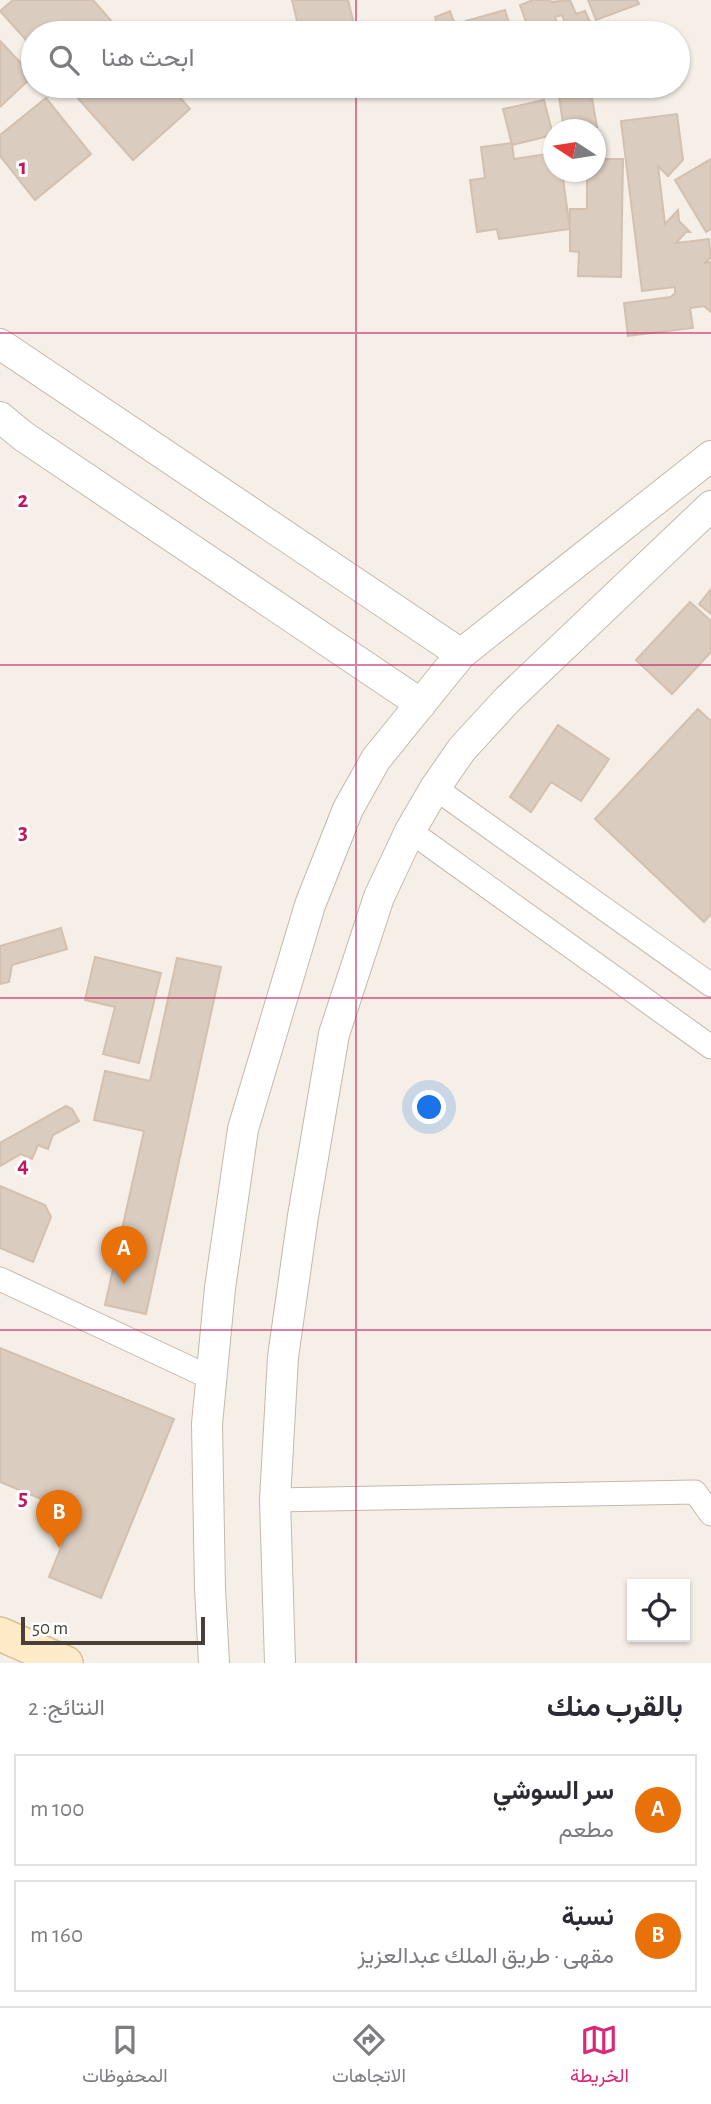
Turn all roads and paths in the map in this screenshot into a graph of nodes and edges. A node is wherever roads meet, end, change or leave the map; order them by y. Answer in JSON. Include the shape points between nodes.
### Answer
{"nodes":[{"id":1,"x":0,"y":344,"type":"edge"},
{"id":2,"x":0,"y":417,"type":"edge"},
{"id":3,"x":711,"y":456,"type":"edge"},
{"id":4,"x":711,"y":506,"type":"edge"},
{"id":5,"x":461,"y":654,"type":"junction"},
{"id":6,"x":421,"y":704,"type":"junction"},
{"id":7,"x":435,"y":788,"type":"junction"},
{"id":8,"x":410,"y":831,"type":"junction"},
{"id":9,"x":711,"y":985,"type":"edge"},
{"id":10,"x":711,"y":1047,"type":"edge"},
{"id":11,"x":0,"y":1279,"type":"edge"},
{"id":12,"x":211,"y":1378,"type":"junction"},
{"id":13,"x":275,"y":1500,"type":"junction"},
{"id":14,"x":711,"y":1514,"type":"edge"},
{"id":15,"x":212,"y":1632,"type":"junction"},
{"id":16,"x":0,"y":1634,"type":"edge"},
{"id":17,"x":66,"y":1663,"type":"edge"},
{"id":18,"x":204,"y":1663,"type":"edge"},
{"id":19,"x":214,"y":1663,"type":"edge"},
{"id":20,"x":280,"y":1663,"type":"edge"}],
"edges":[{"from":1,"to":5,"type":"street"},
{"from":2,"to":6,"type":"street"},
{"from":3,"to":5,"type":"street"},
{"from":4,"to":7,"type":"street","via":[[507,700]]},
{"from":5,"to":6,"type":"street"},
{"from":6,"to":12,"type":"street","via":[[370,769],[348,809],[310,905],[243,1129]]},
{"from":7,"to":8,"type":"street"},
{"from":7,"to":9,"type":"street"},
{"from":8,"to":10,"type":"street"},
{"from":8,"to":13,"type":"street","via":[[379,897],[334,1034],[283,1357]]},
{"from":11,"to":12,"type":"street"},
{"from":12,"to":15,"type":"street","via":[[207,1424]]},
{"from":13,"to":14,"type":"street","via":[[695,1492]]},
{"from":13,"to":20,"type":"street"},
{"from":15,"to":18,"type":"street"},
{"from":15,"to":19,"type":"street"},
{"from":16,"to":17,"type":"main road"}]}
